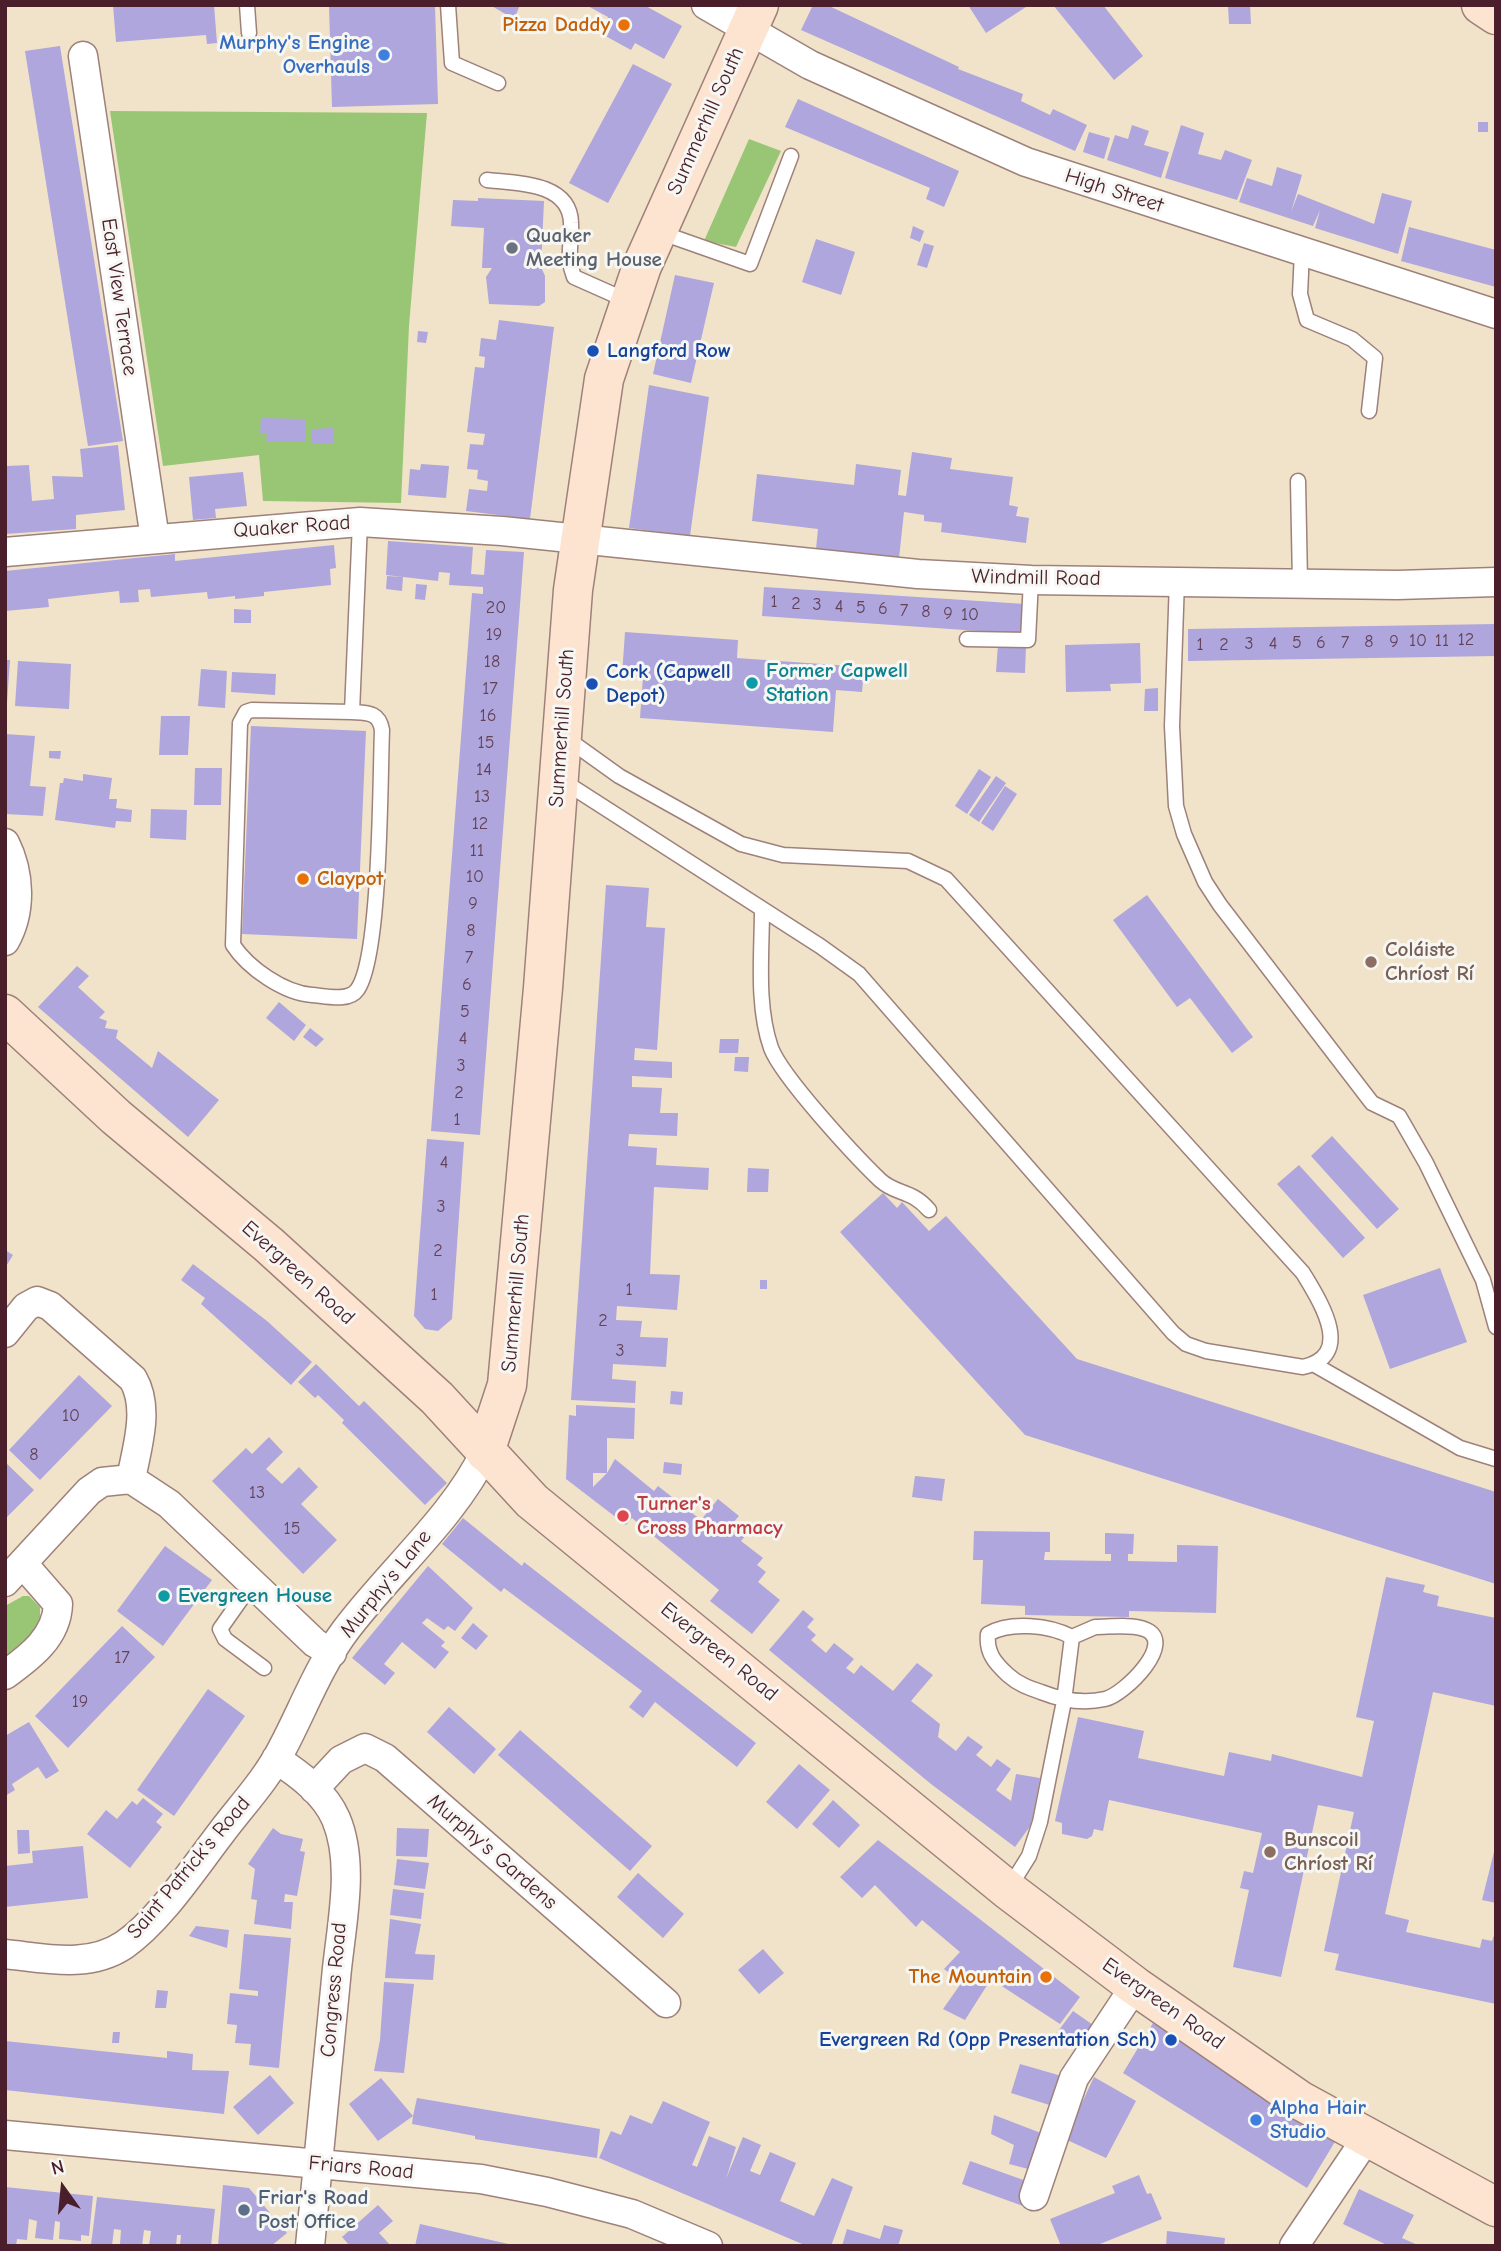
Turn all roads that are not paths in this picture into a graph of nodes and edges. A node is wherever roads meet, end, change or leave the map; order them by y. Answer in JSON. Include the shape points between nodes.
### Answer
{"nodes":[{"id":1,"x":247,"y":5,"type":"edge"},
{"id":2,"x":447,"y":5,"type":"edge"},
{"id":3,"x":706,"y":5,"type":"edge"},
{"id":4,"x":1481,"y":5,"type":"edge"},
{"id":5,"x":1496,"y":15,"type":"edge"},
{"id":6,"x":753,"y":18,"type":"edge"},
{"id":7,"x":249,"y":33,"type":"dead end"},
{"id":8,"x":83,"y":56,"type":"dead end"},
{"id":9,"x":498,"y":83,"type":"dead end"},
{"id":10,"x":791,"y":156,"type":"dead end"},
{"id":11,"x":487,"y":180,"type":"dead end"},
{"id":12,"x":657,"y":232,"type":"junction"},
{"id":13,"x":1302,"y":251,"type":"junction"},
{"id":14,"x":628,"y":301,"type":"junction"},
{"id":15,"x":1496,"y":314,"type":"edge"},
{"id":16,"x":1368,"y":411,"type":"dead end"},
{"id":17,"x":1298,"y":481,"type":"dead end"},
{"id":18,"x":360,"y":522,"type":"junction"},
{"id":19,"x":155,"y":539,"type":"junction"},
{"id":20,"x":578,"y":540,"type":"junction"},
{"id":21,"x":5,"y":552,"type":"edge"},
{"id":22,"x":1031,"y":580,"type":"junction"},
{"id":23,"x":1177,"y":580,"type":"junction"},
{"id":24,"x":1496,"y":582,"type":"edge"},
{"id":25,"x":1300,"y":583,"type":"junction"},
{"id":26,"x":967,"y":639,"type":"dead end"},
{"id":27,"x":352,"y":712,"type":"junction"},
{"id":28,"x":562,"y":735,"type":"junction"},
{"id":29,"x":558,"y":778,"type":"junction"},
{"id":30,"x":5,"y":843,"type":"edge"},
{"id":31,"x":762,"y":909,"type":"junction"},
{"id":32,"x":5,"y":941,"type":"edge"},
{"id":33,"x":5,"y":1014,"type":"edge"},
{"id":34,"x":929,"y":1210,"type":"dead end"},
{"id":35,"x":1496,"y":1327,"type":"edge"},
{"id":36,"x":5,"y":1334,"type":"edge"},
{"id":37,"x":1315,"y":1364,"type":"junction"},
{"id":38,"x":485,"y":1452,"type":"junction"},
{"id":39,"x":1496,"y":1459,"type":"edge"},
{"id":40,"x":131,"y":1479,"type":"junction"},
{"id":41,"x":14,"y":1573,"type":"edge"},
{"id":42,"x":251,"y":1585,"type":"junction"},
{"id":43,"x":1072,"y":1637,"type":"junction"},
{"id":44,"x":332,"y":1653,"type":"junction"},
{"id":45,"x":264,"y":1668,"type":"dead end"},
{"id":46,"x":5,"y":1675,"type":"edge"},
{"id":47,"x":1064,"y":1701,"type":"junction"},
{"id":48,"x":295,"y":1722,"type":"joint"},
{"id":49,"x":276,"y":1759,"type":"junction"},
{"id":50,"x":314,"y":1789,"type":"junction"},
{"id":51,"x":1008,"y":1890,"type":"junction"},
{"id":52,"x":5,"y":1954,"type":"edge"},
{"id":53,"x":1135,"y":1986,"type":"junction"},
{"id":54,"x":666,"y":2003,"type":"dead end"},
{"id":55,"x":5,"y":2135,"type":"edge"},
{"id":56,"x":1366,"y":2138,"type":"junction"},
{"id":57,"x":317,"y":2164,"type":"junction"},
{"id":58,"x":1034,"y":2196,"type":"dead end"},
{"id":59,"x":1492,"y":2201,"type":"edge"},
{"id":60,"x":310,"y":2246,"type":"edge"},
{"id":61,"x":708,"y":2246,"type":"edge"},
{"id":62,"x":1294,"y":2246,"type":"edge"}],
"edges":[{"from":1,"to":7,"type":"lane"},
{"from":2,"to":9,"type":"lane","via":[[452,63]]},
{"from":3,"to":6,"type":"street","name":"High Street"},
{"from":4,"to":5,"type":"main road"},
{"from":6,"to":12,"type":"main road","name":"Summerhill South"},
{"from":6,"to":13,"type":"street","name":"High Street","via":[[868,93],[1027,162]]},
{"from":8,"to":19,"type":"street","name":"East View Terrace"},
{"from":10,"to":12,"type":"lane","via":[[750,264]]},
{"from":11,"to":14,"type":"lane","via":[[537,186],[554,193],[569,214],[568,262],[574,277]]},
{"from":12,"to":14,"type":"main road","name":"Summerhill South"},
{"from":13,"to":15,"type":"street","name":"High Street"},
{"from":13,"to":16,"type":"lane","via":[[1300,294],[1307,320],[1352,339],[1375,358]]},
{"from":14,"to":20,"type":"main road","name":"Summerhill South","via":[[604,379]]},
{"from":17,"to":25,"type":"lane"},
{"from":18,"to":19,"type":"street","name":"Quaker Road"},
{"from":18,"to":20,"type":"street","name":"Quaker Road"},
{"from":18,"to":27,"type":"lane"},
{"from":19,"to":21,"type":"street","name":"Quaker Road"},
{"from":20,"to":22,"type":"street","name":"Windmill Road","via":[[918,574]]},
{"from":20,"to":28,"type":"main road","name":"Summerhill South"},
{"from":22,"to":23,"type":"street","name":"Windmill Road"},
{"from":22,"to":26,"type":"lane","via":[[1028,640]]},
{"from":23,"to":25,"type":"street","name":"Windmill Road"},
{"from":23,"to":35,"type":"lane","via":[[1172,726],[1176,806],[1193,859],[1220,905],[1373,1103],[1399,1116],[1474,1257]]},
{"from":24,"to":25,"type":"street","name":"Windmill Road"},
{"from":27,"to":27,"type":"lane","via":[[252,710],[240,723],[233,945],[240,955],[298,994],[348,997],[357,991],[369,958],[382,730],[373,713]]},
{"from":28,"to":29,"type":"main road","name":"Summerhill South"},
{"from":28,"to":37,"type":"lane","via":[[619,776],[741,844],[783,855],[908,861],[946,879],[1303,1273],[1329,1317],[1330,1339],[1325,1355]]},
{"from":29,"to":31,"type":"lane"},
{"from":29,"to":38,"type":"main road","name":"Summerhill South","via":[[507,1385]]},
{"from":30,"to":32,"type":"street","via":[[13,858],[17,897]]},
{"from":31,"to":34,"type":"lane","via":[[763,1006],[780,1067],[882,1182],[918,1197]]},
{"from":31,"to":37,"type":"lane","via":[[859,974],[1180,1338],[1206,1351],[1303,1367]]},
{"from":33,"to":38,"type":"main road","name":"Evergreen Road","via":[[116,1117],[269,1245],[445,1406]]},
{"from":36,"to":40,"type":"street","via":[[26,1307],[37,1301],[50,1306],[133,1379],[141,1392],[142,1416]]},
{"from":37,"to":39,"type":"lane","via":[[1460,1448]]},
{"from":38,"to":44,"type":"street","name":"Murphy's Lane","via":[[461,1494],[343,1633]]},
{"from":38,"to":51,"type":"main road","name":"Evergreen Road","via":[[532,1501]]},
{"from":40,"to":41,"type":"street","via":[[102,1482],[89,1491]]},
{"from":40,"to":42,"type":"street","via":[[169,1504]]},
{"from":41,"to":46,"type":"street","via":[[58,1604],[58,1617],[45,1640]]},
{"from":42,"to":44,"type":"street"},
{"from":42,"to":45,"type":"lane","via":[[220,1629],[225,1639]]},
{"from":43,"to":47,"type":"lane"},
{"from":43,"to":47,"type":"lane","via":[[1055,1628],[999,1628],[988,1634],[993,1659],[1017,1683]]},
{"from":43,"to":47,"type":"lane","via":[[1095,1627],[1143,1628],[1154,1643],[1142,1673],[1124,1690],[1105,1699]]},
{"from":44,"to":48,"type":"street","name":"Murphy's Lane"},
{"from":47,"to":51,"type":"lane","via":[[1040,1822],[1029,1856]]},
{"from":48,"to":49,"type":"street","name":"Saint Patrick's Road"},
{"from":49,"to":50,"type":"street","name":"Congress Road"},
{"from":49,"to":52,"type":"street","name":"Saint Patrick's Road","via":[[199,1861],[125,1944],[97,1958],[75,1961]]},
{"from":50,"to":54,"type":"street","name":"Murphy's Gardens","via":[[353,1752],[365,1748],[385,1758]]},
{"from":50,"to":57,"type":"street","name":"Congress Road","via":[[336,1821],[344,1883]]},
{"from":51,"to":53,"type":"main road","name":"Evergreen Road"},
{"from":53,"to":56,"type":"main road","name":"Evergreen Road","via":[[1301,2101]]},
{"from":53,"to":58,"type":"street","via":[[1074,2078]]},
{"from":55,"to":57,"type":"street","name":"Friars Road"},
{"from":56,"to":59,"type":"main road","name":"Evergreen Road"},
{"from":56,"to":62,"type":"street"},
{"from":57,"to":60,"type":"street","name":"Congress Road"},
{"from":57,"to":61,"type":"street","name":"Friars Road","via":[[481,2179],[547,2192],[632,2214]]}]}
